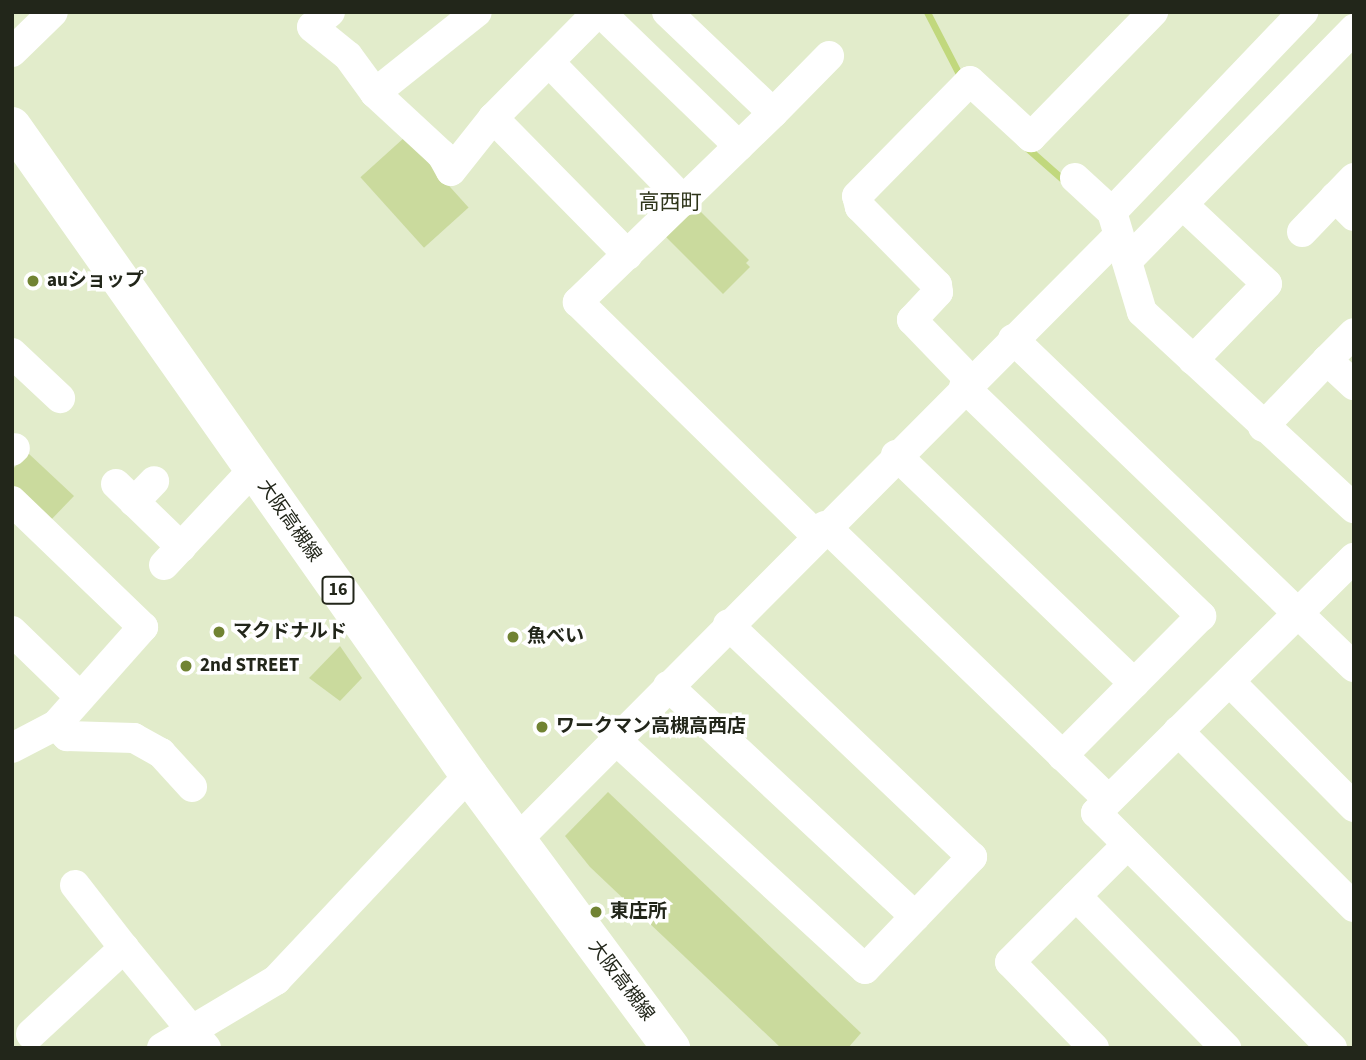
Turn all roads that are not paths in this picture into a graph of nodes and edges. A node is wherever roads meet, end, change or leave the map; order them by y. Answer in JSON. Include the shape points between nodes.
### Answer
{"nodes":[{"id":1,"x":53,"y":12,"type":"edge"},
{"id":2,"x":330,"y":12,"type":"edge"},
{"id":3,"x":477,"y":12,"type":"edge"},
{"id":4,"x":599,"y":12,"type":"edge"},
{"id":5,"x":667,"y":12,"type":"edge"},
{"id":6,"x":1153,"y":12,"type":"edge"},
{"id":7,"x":1303,"y":12,"type":"edge"},
{"id":8,"x":1354,"y":29,"type":"edge"},
{"id":9,"x":12,"y":52,"type":"edge"},
{"id":10,"x":829,"y":56,"type":"dead end"},
{"id":11,"x":549,"y":62,"type":"junction"},
{"id":12,"x":374,"y":93,"type":"junction"},
{"id":13,"x":773,"y":113,"type":"junction"},
{"id":14,"x":493,"y":118,"type":"junction"},
{"id":15,"x":12,"y":126,"type":"edge"},
{"id":16,"x":739,"y":146,"type":"junction"},
{"id":17,"x":1075,"y":178,"type":"dead end"},
{"id":18,"x":1348,"y":197,"type":"edge"},
{"id":19,"x":684,"y":201,"type":"junction"},
{"id":20,"x":1183,"y":205,"type":"junction"},
{"id":21,"x":1302,"y":232,"type":"dead end"},
{"id":22,"x":1119,"y":236,"type":"junction"},
{"id":23,"x":628,"y":255,"type":"junction"},
{"id":24,"x":1354,"y":333,"type":"edge"},
{"id":25,"x":1013,"y":339,"type":"junction"},
{"id":26,"x":12,"y":353,"type":"edge"},
{"id":27,"x":1194,"y":360,"type":"junction"},
{"id":28,"x":1327,"y":360,"type":"junction"},
{"id":29,"x":968,"y":384,"type":"junction"},
{"id":30,"x":1354,"y":385,"type":"edge"},
{"id":31,"x":60,"y":398,"type":"dead end"},
{"id":32,"x":1264,"y":427,"type":"junction"},
{"id":33,"x":896,"y":455,"type":"junction"},
{"id":34,"x":253,"y":470,"type":"junction"},
{"id":35,"x":135,"y":489,"type":"dead end"},
{"id":36,"x":12,"y":501,"type":"edge"},
{"id":37,"x":1354,"y":508,"type":"edge"},
{"id":38,"x":821,"y":530,"type":"junction"},
{"id":39,"x":1354,"y":558,"type":"edge"},
{"id":40,"x":1299,"y":615,"type":"junction"},
{"id":41,"x":728,"y":625,"type":"junction"},
{"id":42,"x":12,"y":632,"type":"edge"},
{"id":43,"x":1354,"y":667,"type":"edge"},
{"id":44,"x":1230,"y":682,"type":"junction"},
{"id":45,"x":1134,"y":683,"type":"junction"},
{"id":46,"x":668,"y":687,"type":"junction"},
{"id":47,"x":80,"y":697,"type":"junction"},
{"id":48,"x":56,"y":725,"type":"junction"},
{"id":49,"x":1178,"y":731,"type":"junction"},
{"id":50,"x":616,"y":740,"type":"junction"},
{"id":51,"x":12,"y":748,"type":"edge"},
{"id":52,"x":1062,"y":756,"type":"junction"},
{"id":53,"x":469,"y":775,"type":"junction"},
{"id":54,"x":192,"y":787,"type":"dead end"},
{"id":55,"x":1108,"y":799,"type":"junction"},
{"id":56,"x":1354,"y":807,"type":"edge"},
{"id":57,"x":516,"y":841,"type":"junction"},
{"id":58,"x":1128,"y":845,"type":"junction"},
{"id":59,"x":75,"y":885,"type":"dead end"},
{"id":60,"x":1076,"y":897,"type":"junction"},
{"id":61,"x":1354,"y":907,"type":"edge"},
{"id":62,"x":915,"y":916,"type":"junction"},
{"id":63,"x":124,"y":948,"type":"junction"},
{"id":64,"x":32,"y":1037,"type":"edge"},
{"id":65,"x":198,"y":1039,"type":"edge"},
{"id":66,"x":162,"y":1048,"type":"edge"},
{"id":67,"x":671,"y":1048,"type":"edge"},
{"id":68,"x":1094,"y":1048,"type":"edge"},
{"id":69,"x":1226,"y":1048,"type":"edge"},
{"id":70,"x":1332,"y":1048,"type":"edge"}],
"edges":[{"from":1,"to":9,"type":"street"},
{"from":2,"to":12,"type":"street","via":[[312,27],[348,56]]},
{"from":3,"to":12,"type":"street"},
{"from":4,"to":11,"type":"street"},
{"from":4,"to":16,"type":"street"},
{"from":5,"to":13,"type":"street"},
{"from":6,"to":29,"type":"street","via":[[1031,137],[970,81],[857,196],[860,208],[937,285],[938,292],[912,320]]},
{"from":7,"to":22,"type":"street"},
{"from":8,"to":20,"type":"street"},
{"from":10,"to":13,"type":"street"},
{"from":11,"to":14,"type":"street"},
{"from":11,"to":19,"type":"street"},
{"from":12,"to":14,"type":"street","via":[[442,155],[451,171]]},
{"from":13,"to":16,"type":"street"},
{"from":14,"to":23,"type":"street"},
{"from":15,"to":34,"type":"main road","name":"大阪高槻線","number":"16"},
{"from":16,"to":19,"type":"street"},
{"from":17,"to":22,"type":"street"},
{"from":18,"to":21,"type":"street"},
{"from":19,"to":23,"type":"street"},
{"from":20,"to":22,"type":"street"},
{"from":20,"to":27,"type":"street","via":[[1267,284]]},
{"from":22,"to":25,"type":"street"},
{"from":22,"to":27,"type":"street","via":[[1142,312]]},
{"from":23,"to":38,"type":"street","via":[[578,302]]},
{"from":24,"to":28,"type":"street"},
{"from":25,"to":29,"type":"street"},
{"from":25,"to":40,"type":"street"},
{"from":26,"to":31,"type":"street"},
{"from":27,"to":32,"type":"street"},
{"from":28,"to":30,"type":"street"},
{"from":28,"to":32,"type":"street"},
{"from":29,"to":33,"type":"street"},
{"from":29,"to":45,"type":"street","via":[[1201,616]]},
{"from":32,"to":37,"type":"street"},
{"from":33,"to":38,"type":"street"},
{"from":33,"to":45,"type":"street"},
{"from":34,"to":35,"type":"street","via":[[172,556]]},
{"from":34,"to":53,"type":"main road","name":"大阪高槻線","number":"16"},
{"from":36,"to":47,"type":"street","via":[[143,627]]},
{"from":38,"to":41,"type":"street"},
{"from":38,"to":52,"type":"street"},
{"from":39,"to":40,"type":"street"},
{"from":40,"to":43,"type":"street"},
{"from":40,"to":44,"type":"street"},
{"from":41,"to":46,"type":"street"},
{"from":41,"to":62,"type":"street","via":[[972,857]]},
{"from":42,"to":47,"type":"street"},
{"from":44,"to":49,"type":"street"},
{"from":44,"to":56,"type":"street"},
{"from":45,"to":52,"type":"street"},
{"from":46,"to":50,"type":"street"},
{"from":46,"to":62,"type":"street"},
{"from":47,"to":48,"type":"street"},
{"from":48,"to":51,"type":"street"},
{"from":48,"to":54,"type":"street","via":[[67,736],[124,736],[144,742],[169,760]]},
{"from":49,"to":55,"type":"street"},
{"from":49,"to":61,"type":"street"},
{"from":50,"to":57,"type":"street"},
{"from":50,"to":62,"type":"street","via":[[865,969]]},
{"from":52,"to":55,"type":"street"},
{"from":53,"to":57,"type":"main road","name":"大阪高槻線","number":"16"},
{"from":53,"to":65,"type":"street","via":[[276,981]]},
{"from":55,"to":58,"type":"street","via":[[1096,813]]},
{"from":57,"to":67,"type":"main road","name":"大阪高槻線","number":"16"},
{"from":58,"to":60,"type":"street"},
{"from":58,"to":70,"type":"street"},
{"from":59,"to":63,"type":"street"},
{"from":60,"to":68,"type":"street","via":[[1010,962]]},
{"from":60,"to":69,"type":"street"},
{"from":63,"to":64,"type":"street"},
{"from":63,"to":65,"type":"street"},
{"from":65,"to":66,"type":"street"}]}
